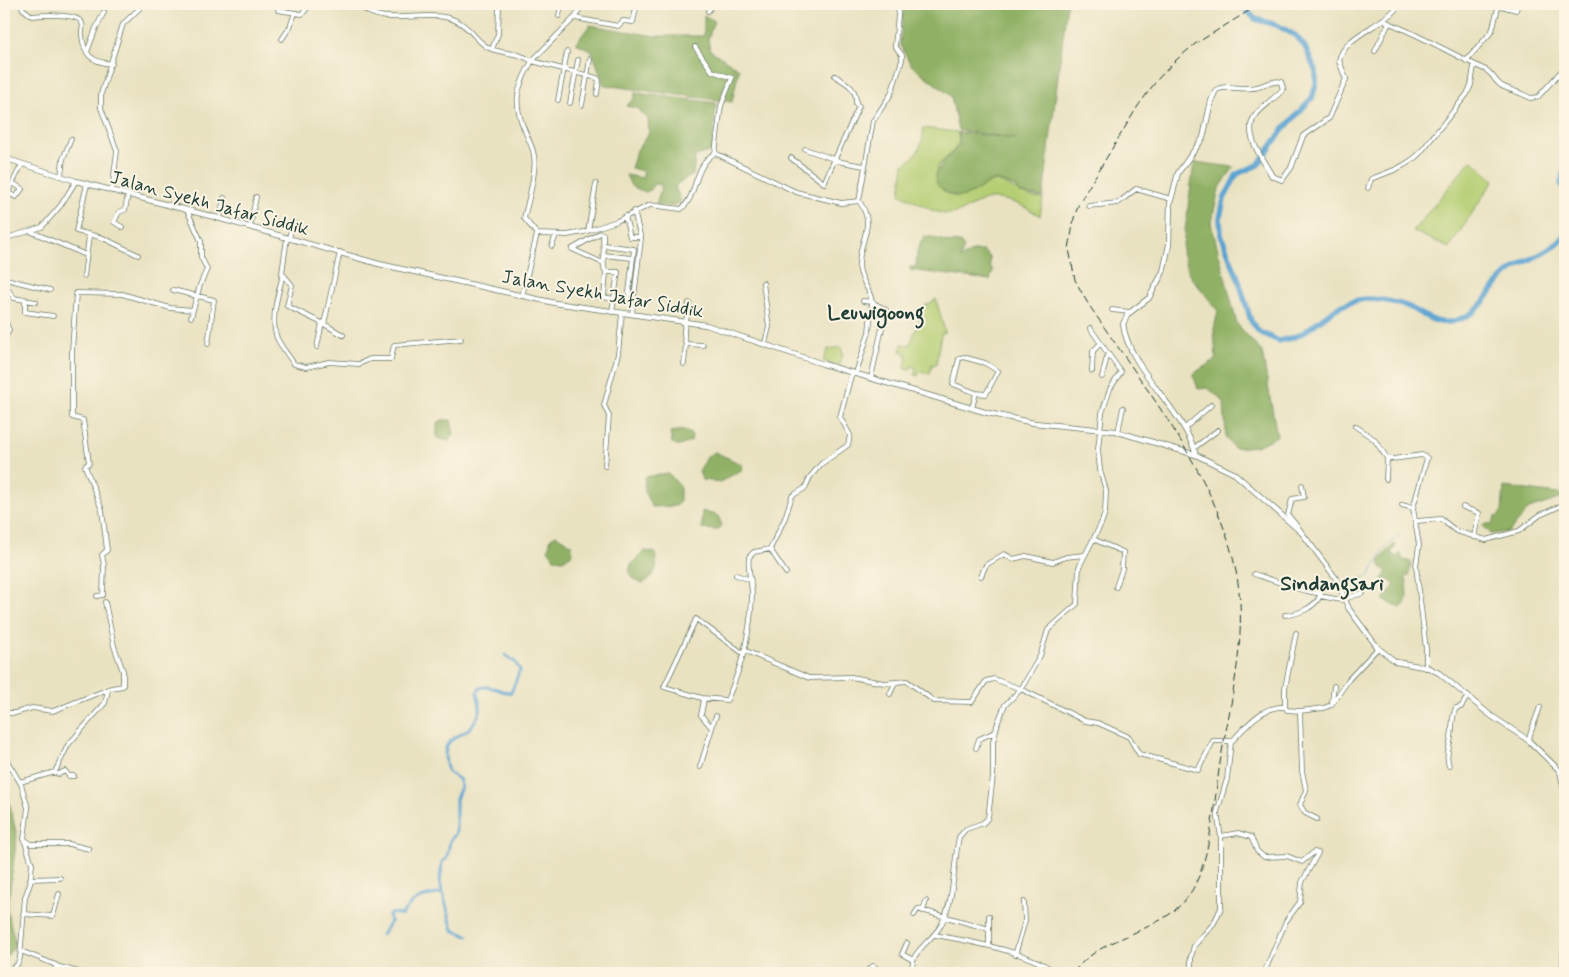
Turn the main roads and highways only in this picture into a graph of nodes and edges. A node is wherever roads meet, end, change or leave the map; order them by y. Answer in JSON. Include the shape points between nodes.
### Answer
{"nodes":[{"id":1,"x":1399,"y":4,"type":"edge"},
{"id":2,"x":4,"y":158,"type":"edge"},
{"id":3,"x":1196,"y":456,"type":"junction"},
{"id":4,"x":1565,"y":794,"type":"edge"},
{"id":5,"x":1565,"y":926,"type":"edge"},
{"id":6,"x":1564,"y":969,"type":"edge"},
{"id":7,"x":1556,"y":973,"type":"edge"}],
"edges":[{"from":1,"to":3,"type":"main road","via":[[1393,13],[1363,32],[1342,53],[1339,61],[1346,79],[1343,90],[1327,121],[1303,136],[1285,178],[1274,178],[1254,143],[1250,129],[1252,121],[1283,89],[1279,81],[1254,88],[1216,90],[1204,135],[1180,168],[1171,199],[1169,245],[1162,272],[1149,298],[1130,312],[1123,324],[1129,345],[1186,428]]},
{"from":2,"to":3,"type":"main road","name":"Jalan Syekh Jafar Siddik","via":[[76,181],[379,264],[522,296],[718,328],[972,408],[1019,420],[1118,432]]},
{"from":3,"to":4,"type":"main road","name":"Jalan Syekh Jafar Siddik","via":[[1235,474],[1302,533],[1340,586],[1341,599],[1376,651],[1396,662],[1442,675],[1490,715],[1528,740],[1560,771]]},
{"from":5,"to":6,"type":"main road"},
{"from":6,"to":7,"type":"main road"}]}
